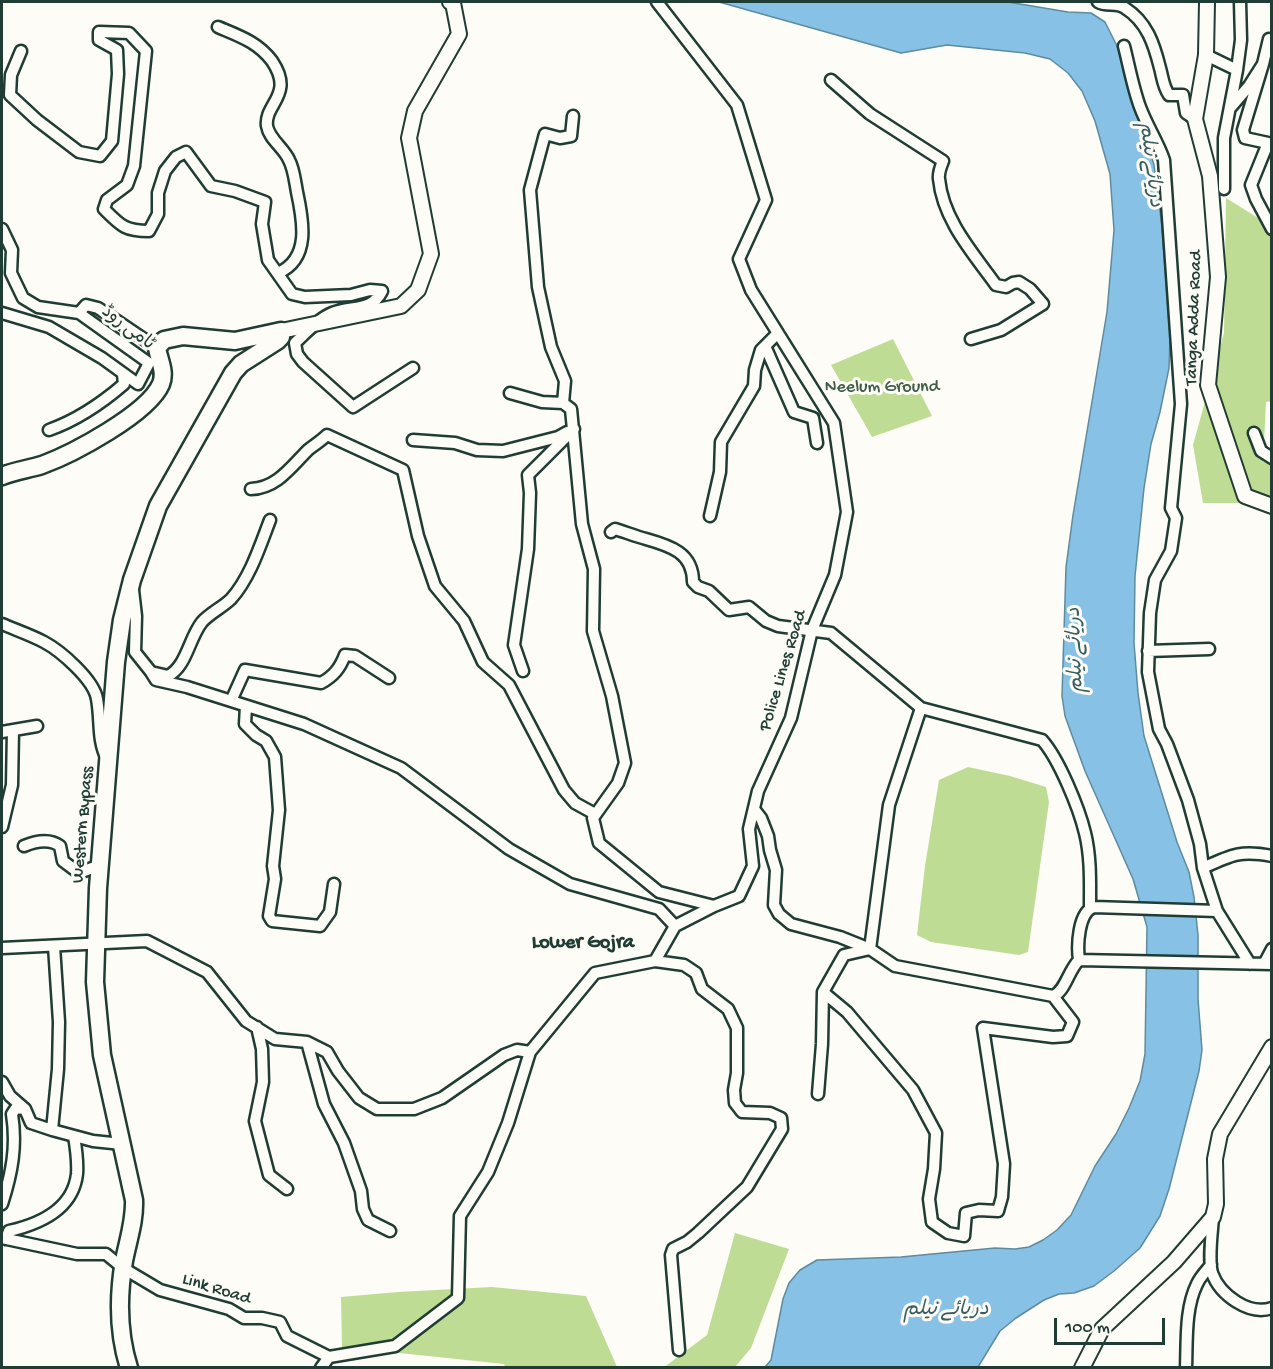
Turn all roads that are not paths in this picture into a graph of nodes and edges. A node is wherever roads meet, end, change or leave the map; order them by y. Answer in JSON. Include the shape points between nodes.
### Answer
{"nodes":[{"id":1,"x":450,"y":2,"type":"edge"},
{"id":2,"x":657,"y":2,"type":"edge"},
{"id":3,"x":1098,"y":2,"type":"edge"},
{"id":4,"x":1207,"y":2,"type":"edge"},
{"id":5,"x":1240,"y":2,"type":"edge"},
{"id":6,"x":218,"y":27,"type":"dead end"},
{"id":7,"x":1269,"y":39,"type":"dead end"},
{"id":8,"x":1124,"y":46,"type":"dead end"},
{"id":9,"x":21,"y":51,"type":"dead end"},
{"id":10,"x":1206,"y":55,"type":"junction"},
{"id":11,"x":1263,"y":64,"type":"junction"},
{"id":12,"x":1237,"y":70,"type":"junction"},
{"id":13,"x":831,"y":80,"type":"dead end"},
{"id":14,"x":1229,"y":109,"type":"junction"},
{"id":15,"x":573,"y":116,"type":"dead end"},
{"id":16,"x":1195,"y":119,"type":"junction"},
{"id":17,"x":1224,"y":189,"type":"dead end"},
{"id":18,"x":2,"y":229,"type":"edge"},
{"id":19,"x":1272,"y":229,"type":"edge"},
{"id":20,"x":278,"y":273,"type":"junction"},
{"id":21,"x":2,"y":313,"type":"edge"},
{"id":22,"x":79,"y":313,"type":"junction"},
{"id":23,"x":314,"y":325,"type":"junction"},
{"id":24,"x":281,"y":331,"type":"junction"},
{"id":25,"x":778,"y":333,"type":"junction"},
{"id":26,"x":971,"y":339,"type":"dead end"},
{"id":27,"x":765,"y":346,"type":"junction"},
{"id":28,"x":157,"y":348,"type":"junction"},
{"id":29,"x":413,"y":368,"type":"dead end"},
{"id":30,"x":123,"y":374,"type":"junction"},
{"id":31,"x":510,"y":393,"type":"dead end"},
{"id":32,"x":563,"y":402,"type":"junction"},
{"id":33,"x":574,"y":429,"type":"junction"},
{"id":34,"x":50,"y":430,"type":"dead end"},
{"id":35,"x":1254,"y":433,"type":"dead end"},
{"id":36,"x":412,"y":440,"type":"dead end"},
{"id":37,"x":817,"y":443,"type":"dead end"},
{"id":38,"x":1272,"y":458,"type":"edge"},
{"id":39,"x":2,"y":476,"type":"edge"},
{"id":40,"x":251,"y":489,"type":"dead end"},
{"id":41,"x":1272,"y":506,"type":"edge"},
{"id":42,"x":710,"y":516,"type":"dead end"},
{"id":43,"x":270,"y":520,"type":"dead end"},
{"id":44,"x":611,"y":532,"type":"dead end"},
{"id":45,"x":132,"y":580,"type":"junction"},
{"id":46,"x":2,"y":624,"type":"edge"},
{"id":47,"x":812,"y":630,"type":"junction"},
{"id":48,"x":1209,"y":649,"type":"dead end"},
{"id":49,"x":1148,"y":651,"type":"junction"},
{"id":50,"x":523,"y":671,"type":"dead end"},
{"id":51,"x":151,"y":672,"type":"junction"},
{"id":52,"x":389,"y":678,"type":"dead end"},
{"id":53,"x":231,"y":701,"type":"junction"},
{"id":54,"x":246,"y":706,"type":"junction"},
{"id":55,"x":921,"y":708,"type":"junction"},
{"id":56,"x":37,"y":726,"type":"dead end"},
{"id":57,"x":13,"y":730,"type":"junction"},
{"id":58,"x":2,"y":732,"type":"edge"},
{"id":59,"x":108,"y":762,"type":"junction"},
{"id":60,"x":754,"y":809,"type":"junction"},
{"id":61,"x":595,"y":814,"type":"junction"},
{"id":62,"x":2,"y":827,"type":"edge"},
{"id":63,"x":24,"y":846,"type":"dead end"},
{"id":64,"x":1272,"y":856,"type":"edge"},
{"id":65,"x":100,"y":865,"type":"junction"},
{"id":66,"x":1203,"y":868,"type":"junction"},
{"id":67,"x":334,"y":884,"type":"dead end"},
{"id":68,"x":714,"y":906,"type":"junction"},
{"id":69,"x":1090,"y":908,"type":"junction"},
{"id":70,"x":1215,"y":911,"type":"junction"},
{"id":71,"x":675,"y":926,"type":"junction"},
{"id":72,"x":96,"y":943,"type":"junction"},
{"id":73,"x":54,"y":946,"type":"junction"},
{"id":74,"x":2,"y":948,"type":"edge"},
{"id":75,"x":870,"y":949,"type":"junction"},
{"id":76,"x":1272,"y":950,"type":"edge"},
{"id":77,"x":1079,"y":960,"type":"junction"},
{"id":78,"x":655,"y":961,"type":"junction"},
{"id":79,"x":1246,"y":964,"type":"junction"},
{"id":80,"x":1268,"y":964,"type":"edge"},
{"id":81,"x":823,"y":992,"type":"junction"},
{"id":82,"x":1053,"y":996,"type":"junction"},
{"id":83,"x":256,"y":1027,"type":"junction"},
{"id":84,"x":307,"y":1042,"type":"junction"},
{"id":85,"x":1272,"y":1047,"type":"edge"},
{"id":86,"x":530,"y":1052,"type":"junction"},
{"id":87,"x":2,"y":1082,"type":"edge"},
{"id":88,"x":818,"y":1094,"type":"dead end"},
{"id":89,"x":25,"y":1109,"type":"junction"},
{"id":90,"x":52,"y":1131,"type":"junction"},
{"id":91,"x":74,"y":1136,"type":"junction"},
{"id":92,"x":122,"y":1144,"type":"junction"},
{"id":93,"x":287,"y":1190,"type":"dead end"},
{"id":94,"x":2,"y":1204,"type":"edge"},
{"id":95,"x":1213,"y":1217,"type":"junction"},
{"id":96,"x":390,"y":1231,"type":"dead end"},
{"id":97,"x":4,"y":1239,"type":"edge"},
{"id":98,"x":1211,"y":1265,"type":"junction"},
{"id":99,"x":123,"y":1268,"type":"junction"},
{"id":100,"x":1272,"y":1308,"type":"edge"},
{"id":101,"x":680,"y":1350,"type":"dead end"},
{"id":102,"x":329,"y":1357,"type":"junction"},
{"id":103,"x":129,"y":1368,"type":"edge"},
{"id":104,"x":321,"y":1368,"type":"edge"},
{"id":105,"x":1082,"y":1368,"type":"edge"},
{"id":106,"x":1186,"y":1368,"type":"edge"}],
"edges":[{"from":1,"to":23,"type":"main road","via":[[459,34],[415,111],[409,138],[430,254],[418,290],[401,306]]},
{"from":2,"to":25,"type":"street","name":"Police Lines Road","via":[[737,105],[766,200],[739,259],[751,290]]},
{"from":3,"to":16,"type":"street","via":[[1123,6],[1145,25],[1163,87],[1169,95],[1183,95],[1186,113]]},
{"from":4,"to":10,"type":"main road","name":"Tanga Adda Road"},
{"from":5,"to":12,"type":"street"},
{"from":6,"to":20,"type":"street","via":[[254,42],[278,74],[280,93],[267,124],[291,163],[303,226],[301,249],[290,268]]},
{"from":7,"to":11,"type":"street"},
{"from":8,"to":49,"type":"street","via":[[1139,105],[1164,160],[1181,404],[1171,508],[1176,518],[1171,551],[1155,580]]},
{"from":9,"to":20,"type":"street","via":[[11,75],[10,95],[79,152],[100,156],[112,141],[118,74],[117,50],[99,40],[99,32],[129,33],[146,51],[134,166],[127,185],[107,200],[104,209],[133,231],[149,231],[158,214],[158,193],[165,171],[176,157],[186,152],[211,186],[265,202],[263,237],[268,260]]},
{"from":10,"to":12,"type":"street"},
{"from":10,"to":16,"type":"main road","name":"Tanga Adda Road"},
{"from":11,"to":14,"type":"street"},
{"from":11,"to":19,"type":"street","via":[[1243,130],[1245,138],[1268,143],[1251,185]]},
{"from":12,"to":14,"type":"street"},
{"from":13,"to":26,"type":"street","via":[[870,114],[943,161],[938,177],[959,234],[996,285],[1006,287],[1019,282],[1043,304],[1001,330]]},
{"from":14,"to":17,"type":"street","via":[[1224,138]]},
{"from":15,"to":32,"type":"street","via":[[571,136],[545,134],[530,190],[538,287],[550,347],[565,381]]},
{"from":16,"to":41,"type":"main road","name":"Tanga Adda Road","via":[[1210,176],[1218,277],[1208,385],[1245,496]]},
{"from":18,"to":22,"type":"street","via":[[12,250],[11,273],[22,298],[38,307]]},
{"from":20,"to":23,"type":"street","via":[[292,294],[305,297],[382,291],[378,299],[366,306],[333,313]]},
{"from":21,"to":30,"type":"street","via":[[49,327]]},
{"from":22,"to":28,"type":"street","name":"ٹامی روڈ","via":[[86,305],[98,308]]},
{"from":22,"to":30,"type":"street","name":"ٹامی روڈ","via":[[149,363],[138,384]]},
{"from":23,"to":24,"type":"main road"},
{"from":23,"to":29,"type":"street","via":[[296,343],[297,354],[353,407]]},
{"from":24,"to":28,"type":"highway","via":[[235,341],[183,336],[164,340]]},
{"from":24,"to":45,"type":"highway","name":"Western Bypass","via":[[281,337],[241,364],[226,382],[158,506]]},
{"from":25,"to":27,"type":"street"},
{"from":25,"to":47,"type":"street","name":"Police Lines Road","via":[[834,423],[847,512],[835,575]]},
{"from":27,"to":37,"type":"street","via":[[794,412],[813,418]]},
{"from":27,"to":42,"type":"street","via":[[754,370],[754,386],[722,442]]},
{"from":28,"to":39,"type":"highway","via":[[162,366],[161,385],[121,424],[50,461]]},
{"from":30,"to":34,"type":"street","via":[[123,384],[108,398]]},
{"from":31,"to":32,"type":"street","via":[[542,402]]},
{"from":32,"to":33,"type":"street","via":[[571,409]]},
{"from":33,"to":36,"type":"street","via":[[503,451],[477,450],[455,442]]},
{"from":33,"to":50,"type":"street","via":[[528,475],[528,549],[514,645]]},
{"from":33,"to":61,"type":"street","via":[[582,524],[594,569],[592,631],[612,696],[625,763],[618,783]]},
{"from":35,"to":38,"type":"street","via":[[1261,451]]},
{"from":40,"to":61,"type":"street","via":[[262,489],[287,474],[327,435],[403,470],[418,536],[435,586],[464,621],[483,662],[509,685],[564,790],[575,803]]},
{"from":43,"to":51,"type":"street","via":[[240,586],[231,599],[202,622],[176,670],[168,676]]},
{"from":44,"to":47,"type":"street","via":[[615,529],[660,542],[678,552],[689,561],[693,582],[729,610],[749,607],[778,626]]},
{"from":45,"to":51,"type":"street","via":[[135,652]]},
{"from":45,"to":59,"type":"highway","name":"Western Bypass","via":[[116,662]]},
{"from":46,"to":59,"type":"street","via":[[46,643],[94,688],[101,748]]},
{"from":47,"to":55,"type":"street","via":[[831,633]]},
{"from":47,"to":60,"type":"street","name":"Police Lines Road","via":[[791,718],[758,791]]},
{"from":48,"to":49,"type":"street"},
{"from":49,"to":66,"type":"street","via":[[1157,722],[1188,800]]},
{"from":51,"to":53,"type":"street","via":[[156,680]]},
{"from":52,"to":53,"type":"street","via":[[355,656],[345,655],[332,677],[321,683],[245,670]]},
{"from":53,"to":54,"type":"street"},
{"from":54,"to":67,"type":"street","via":[[245,724],[266,741],[275,756],[279,810],[269,916],[272,921],[320,926],[330,912]]},
{"from":54,"to":71,"type":"street","via":[[304,724],[401,768],[509,849],[570,884],[659,909]]},
{"from":55,"to":69,"type":"street","via":[[1042,740],[1053,751],[1085,833]]},
{"from":55,"to":75,"type":"street","via":[[889,806]]},
{"from":56,"to":57,"type":"street"},
{"from":57,"to":58,"type":"street"},
{"from":57,"to":62,"type":"street","via":[[12,785]]},
{"from":59,"to":65,"type":"highway","name":"Western Bypass"},
{"from":60,"to":68,"type":"street","name":"Police Lines Road","via":[[750,830],[753,866],[739,896]]},
{"from":60,"to":75,"type":"street","via":[[768,836],[776,870],[774,905],[779,914],[791,924]]},
{"from":61,"to":68,"type":"street","via":[[592,818],[599,843],[659,892]]},
{"from":63,"to":65,"type":"street","via":[[35,841],[53,841],[60,846],[63,861],[79,873]]},
{"from":64,"to":66,"type":"street","via":[[1232,855]]},
{"from":65,"to":72,"type":"highway","name":"Western Bypass"},
{"from":66,"to":70,"type":"street"},
{"from":68,"to":71,"type":"street","name":"Police Lines Road"},
{"from":69,"to":70,"type":"street"},
{"from":69,"to":77,"type":"street","via":[[1078,937]]},
{"from":70,"to":79,"type":"street"},
{"from":71,"to":78,"type":"street"},
{"from":72,"to":73,"type":"street"},
{"from":72,"to":83,"type":"street","via":[[147,941],[207,972],[246,1021]]},
{"from":72,"to":92,"type":"highway","name":"Western Bypass","via":[[95,982],[102,1055]]},
{"from":73,"to":74,"type":"street"},
{"from":73,"to":90,"type":"street","via":[[59,1022]]},
{"from":75,"to":81,"type":"street","via":[[844,955]]},
{"from":75,"to":82,"type":"street","via":[[896,966]]},
{"from":76,"to":80,"type":"street"},
{"from":77,"to":79,"type":"street"},
{"from":77,"to":82,"type":"street","via":[[1071,968],[1063,989]]},
{"from":78,"to":86,"type":"street","via":[[595,973]]},
{"from":78,"to":101,"type":"street","via":[[684,965],[696,973],[702,989],[728,1009],[737,1028],[735,1104],[742,1112],[770,1113],[780,1118],[782,1129],[747,1187],[698,1233],[673,1249]]},
{"from":79,"to":80,"type":"street"},
{"from":81,"to":82,"type":"street","via":[[847,1012],[913,1090],[936,1133],[929,1199],[932,1222],[948,1233],[964,1236],[966,1213],[999,1211],[1002,1197],[1004,1164],[983,1028],[1067,1036],[1072,1022]]},
{"from":81,"to":88,"type":"street"},
{"from":83,"to":84,"type":"street","via":[[275,1039]]},
{"from":83,"to":93,"type":"street","via":[[262,1049],[263,1082],[255,1121],[269,1175]]},
{"from":84,"to":86,"type":"street","via":[[327,1052],[358,1098],[377,1109],[414,1109],[442,1098],[504,1055],[518,1050]]},
{"from":84,"to":96,"type":"street","via":[[324,1104],[344,1143],[361,1191],[363,1209],[368,1220]]},
{"from":85,"to":95,"type":"main road","via":[[1220,1134]]},
{"from":86,"to":102,"type":"street","via":[[488,1172],[460,1216],[458,1298],[395,1346]]},
{"from":87,"to":89,"type":"street"},
{"from":89,"to":90,"type":"street","via":[[31,1123]]},
{"from":89,"to":94,"type":"street","via":[[16,1108],[12,1114],[14,1159]]},
{"from":90,"to":91,"type":"street"},
{"from":91,"to":92,"type":"street"},
{"from":91,"to":97,"type":"street","via":[[77,1174],[72,1193],[54,1214],[9,1231]]},
{"from":92,"to":99,"type":"highway","name":"Western Bypass","via":[[135,1214]]},
{"from":95,"to":98,"type":"street"},
{"from":95,"to":105,"type":"main road","via":[[1174,1262],[1102,1329]]},
{"from":97,"to":99,"type":"street","via":[[77,1254],[105,1254]]},
{"from":98,"to":100,"type":"street","via":[[1213,1275],[1235,1302],[1249,1308]]},
{"from":98,"to":106,"type":"street","via":[[1197,1283],[1192,1300]]},
{"from":99,"to":102,"type":"street","name":"Link Road","via":[[160,1290],[229,1309],[244,1318],[280,1322],[287,1336]]},
{"from":99,"to":103,"type":"highway","name":"Western Bypass","via":[[120,1309]]},
{"from":102,"to":104,"type":"street"}]}
